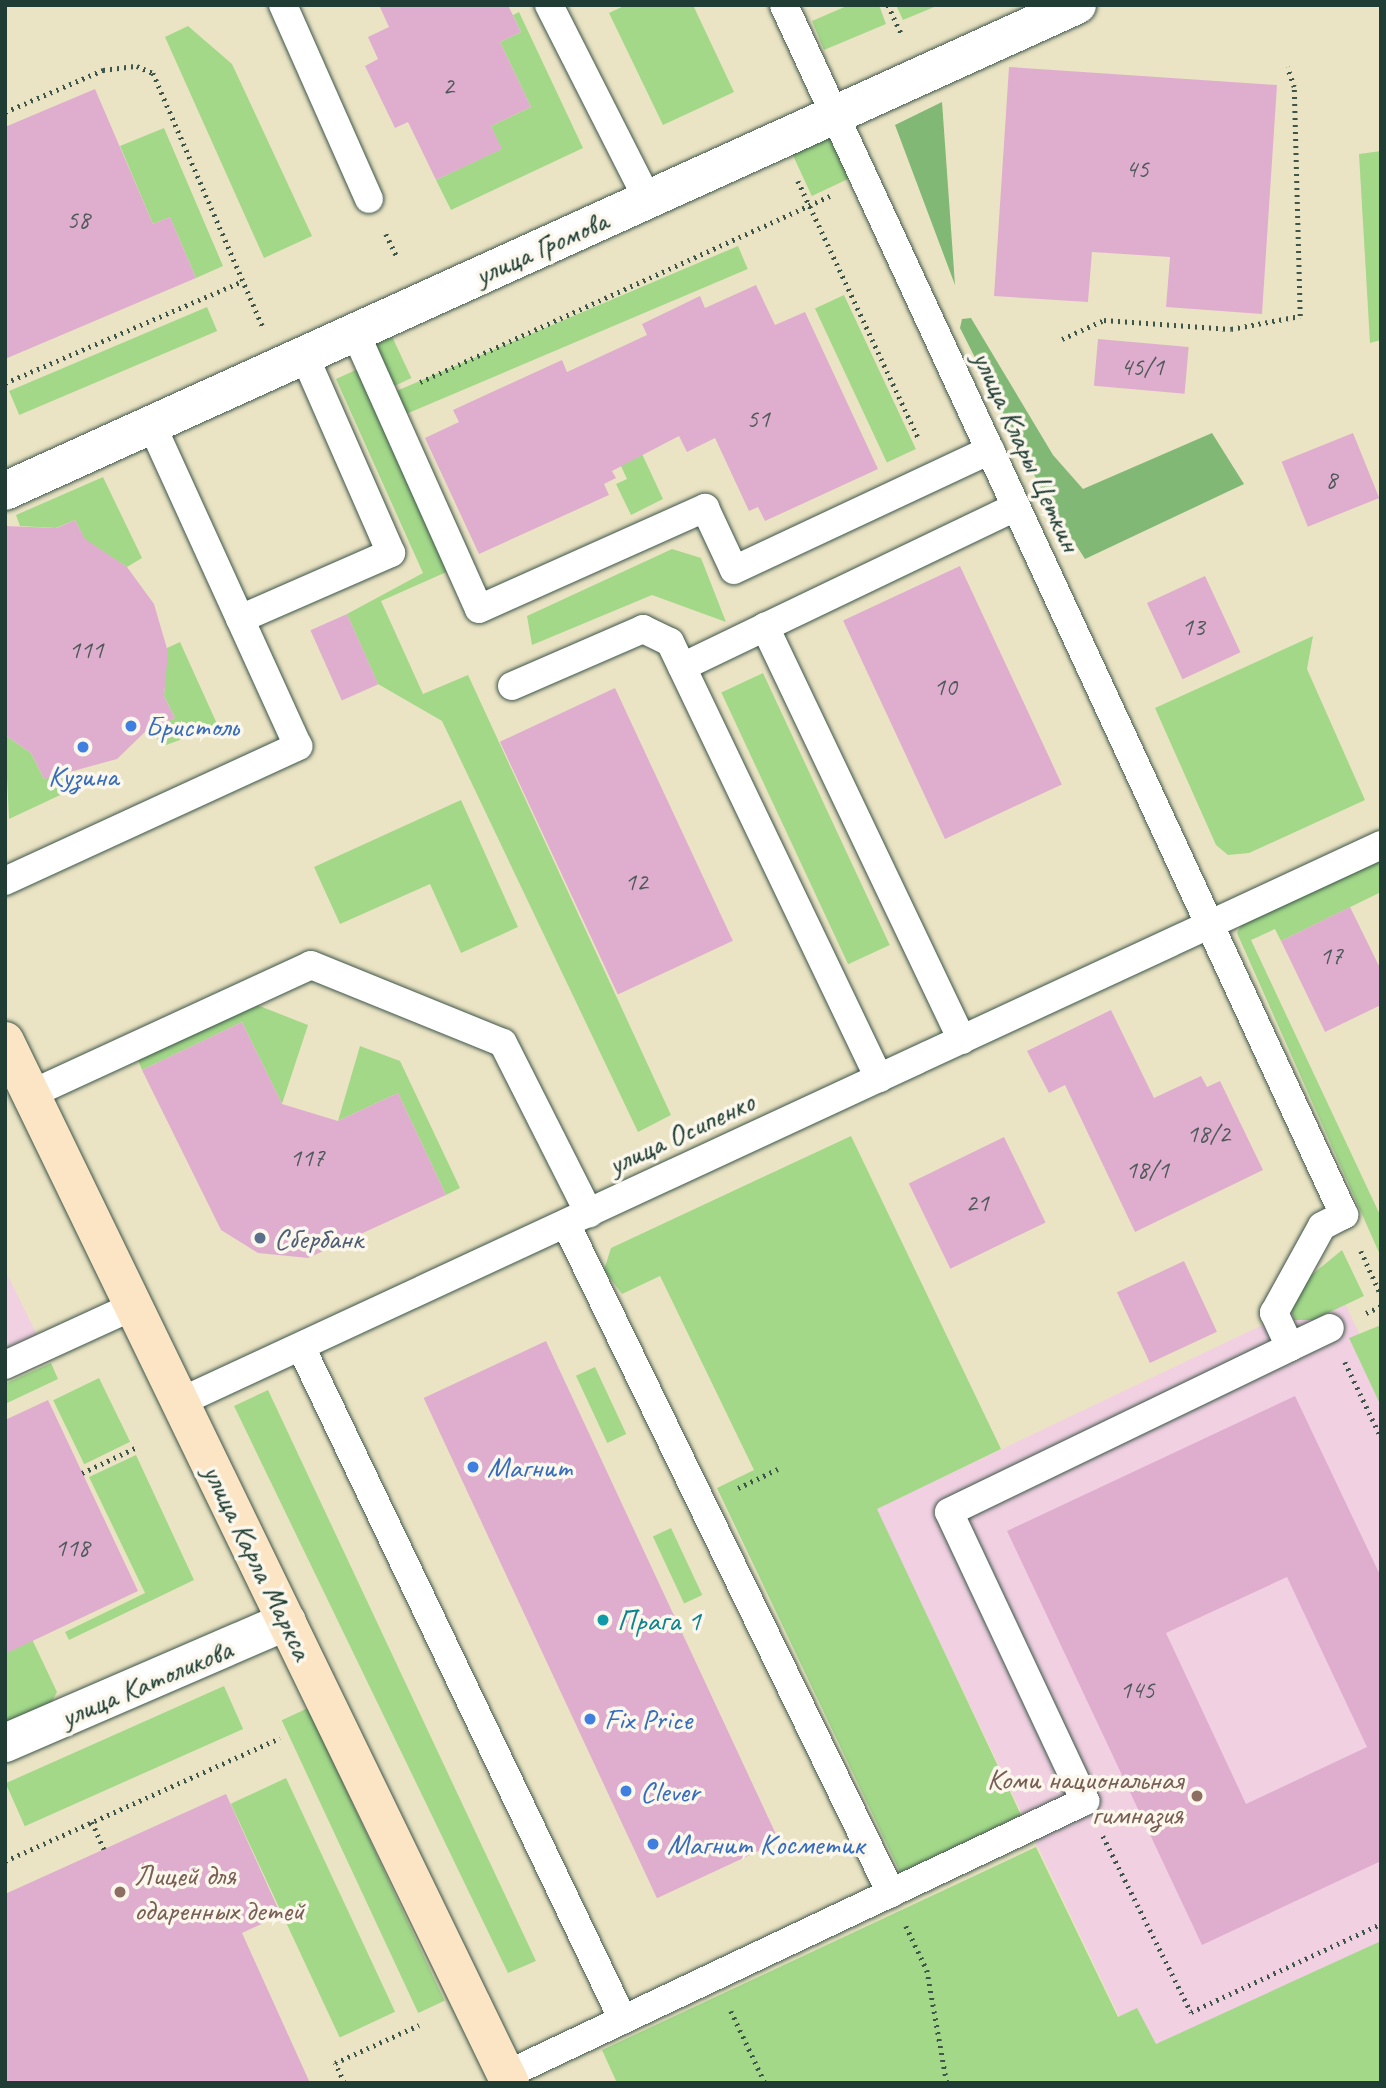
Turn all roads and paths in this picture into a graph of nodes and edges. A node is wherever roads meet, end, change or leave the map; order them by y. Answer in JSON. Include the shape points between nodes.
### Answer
{"nodes":[{"id":1,"x":283,"y":5,"type":"edge"},
{"id":2,"x":549,"y":5,"type":"edge"},
{"id":3,"x":784,"y":5,"type":"edge"},
{"id":4,"x":888,"y":5,"type":"edge"},
{"id":5,"x":1077,"y":5,"type":"edge"},
{"id":6,"x":901,"y":33,"type":"dead end"},
{"id":7,"x":1287,"y":67,"type":"dead end"},
{"id":8,"x":5,"y":112,"type":"edge"},
{"id":9,"x":835,"y":115,"type":"junction"},
{"id":10,"x":779,"y":140,"type":"junction"},
{"id":11,"x":865,"y":180,"type":"junction"},
{"id":12,"x":369,"y":199,"type":"dead end"},
{"id":13,"x":648,"y":200,"type":"junction"},
{"id":14,"x":810,"y":206,"type":"junction"},
{"id":15,"x":243,"y":281,"type":"junction"},
{"id":16,"x":355,"y":332,"type":"junction"},
{"id":17,"x":1062,"y":340,"type":"dead end"},
{"id":18,"x":292,"y":361,"type":"junction"},
{"id":19,"x":5,"y":383,"type":"edge"},
{"id":20,"x":384,"y":398,"type":"junction"},
{"id":21,"x":152,"y":425,"type":"junction"},
{"id":22,"x":990,"y":450,"type":"junction"},
{"id":23,"x":936,"y":475,"type":"junction"},
{"id":24,"x":5,"y":491,"type":"edge"},
{"id":25,"x":1016,"y":508,"type":"junction"},
{"id":26,"x":240,"y":619,"type":"junction"},
{"id":27,"x":765,"y":627,"type":"junction"},
{"id":28,"x":682,"y":667,"type":"junction"},
{"id":29,"x":512,"y":686,"type":"dead end"},
{"id":30,"x":1381,"y":845,"type":"edge"},
{"id":31,"x":5,"y":881,"type":"edge"},
{"id":32,"x":1210,"y":925,"type":"junction"},
{"id":33,"x":962,"y":1040,"type":"junction"},
{"id":34,"x":5,"y":1041,"type":"edge"},
{"id":35,"x":879,"y":1078,"type":"junction"},
{"id":36,"x":31,"y":1094,"type":"junction"},
{"id":37,"x":1344,"y":1215,"type":"junction"},
{"id":38,"x":577,"y":1219,"type":"junction"},
{"id":39,"x":1381,"y":1295,"type":"edge"},
{"id":40,"x":134,"y":1306,"type":"junction"},
{"id":41,"x":1330,"y":1328,"type":"joint"},
{"id":42,"x":301,"y":1347,"type":"junction"},
{"id":43,"x":1290,"y":1348,"type":"junction"},
{"id":44,"x":5,"y":1364,"type":"edge"},
{"id":45,"x":180,"y":1402,"type":"junction"},
{"id":46,"x":1381,"y":1437,"type":"edge"},
{"id":47,"x":137,"y":1447,"type":"dead end"},
{"id":48,"x":82,"y":1472,"type":"dead end"},
{"id":49,"x":287,"y":1621,"type":"junction"},
{"id":50,"x":279,"y":1738,"type":"dead end"},
{"id":51,"x":5,"y":1743,"type":"edge"},
{"id":52,"x":1085,"y":1801,"type":"junction"},
{"id":53,"x":92,"y":1822,"type":"junction"},
{"id":54,"x":104,"y":1849,"type":"dead end"},
{"id":55,"x":5,"y":1861,"type":"edge"},
{"id":56,"x":891,"y":1893,"type":"junction"},
{"id":57,"x":1381,"y":1924,"type":"edge"},
{"id":58,"x":714,"y":1977,"type":"junction"},
{"id":59,"x":623,"y":2020,"type":"junction"},
{"id":60,"x":419,"y":2025,"type":"dead end"},
{"id":61,"x":508,"y":2079,"type":"edge"},
{"id":62,"x":344,"y":2083,"type":"edge"},
{"id":63,"x":765,"y":2083,"type":"edge"},
{"id":64,"x":947,"y":2083,"type":"edge"}],
"edges":[{"from":1,"to":12,"type":"lane"},
{"from":2,"to":13,"type":"lane"},
{"from":3,"to":9,"type":"lane","name":"улица Клары Цеткин"},
{"from":4,"to":6,"type":"path"},
{"from":5,"to":9,"type":"street","name":"улица Громова"},
{"from":7,"to":17,"type":"path","via":[[1294,87],[1300,316],[1231,329],[1104,320]]},
{"from":8,"to":15,"type":"path","via":[[103,69],[147,68]]},
{"from":9,"to":10,"type":"street","name":"улица Громова"},
{"from":9,"to":11,"type":"lane","name":"улица Клары Цеткин"},
{"from":10,"to":13,"type":"street","name":"улица Громова"},
{"from":10,"to":14,"type":"path"},
{"from":11,"to":14,"type":"path"},
{"from":11,"to":22,"type":"lane","name":"улица Клары Цеткин"},
{"from":13,"to":16,"type":"street","name":"улица Громова"},
{"from":14,"to":20,"type":"path"},
{"from":14,"to":23,"type":"path"},
{"from":15,"to":18,"type":"path"},
{"from":15,"to":19,"type":"path"},
{"from":16,"to":18,"type":"street","name":"улица Громова"},
{"from":16,"to":20,"type":"lane"},
{"from":18,"to":21,"type":"street","name":"улица Громова"},
{"from":18,"to":26,"type":"lane","via":[[391,553]]},
{"from":20,"to":23,"type":"lane","via":[[479,609],[705,508],[734,570]]},
{"from":21,"to":24,"type":"street","name":"улица Громова"},
{"from":21,"to":26,"type":"lane"},
{"from":22,"to":23,"type":"lane"},
{"from":22,"to":25,"type":"lane","name":"улица Клары Цеткин"},
{"from":25,"to":27,"type":"lane"},
{"from":25,"to":32,"type":"lane","name":"улица Клары Цеткин"},
{"from":26,"to":31,"type":"lane","via":[[298,746]]},
{"from":27,"to":28,"type":"lane"},
{"from":27,"to":33,"type":"lane"},
{"from":28,"to":29,"type":"lane","via":[[670,642],[643,628]]},
{"from":28,"to":35,"type":"lane"},
{"from":30,"to":32,"type":"lane","name":"улица Осипенко"},
{"from":32,"to":33,"type":"lane","name":"улица Осипенко"},
{"from":32,"to":37,"type":"lane","name":"улица Клары Цеткин"},
{"from":33,"to":35,"type":"lane","name":"улица Осипенко"},
{"from":34,"to":36,"type":"street","name":"улица Карла Маркса"},
{"from":35,"to":38,"type":"lane","name":"улица Осипенко"},
{"from":36,"to":38,"type":"lane","via":[[311,965],[503,1042]]},
{"from":36,"to":40,"type":"street","name":"улица Карла Маркса"},
{"from":37,"to":39,"type":"path"},
{"from":37,"to":43,"type":"lane","via":[[1322,1226],[1274,1313]]},
{"from":38,"to":42,"type":"lane","name":"улица Осипенко"},
{"from":38,"to":56,"type":"lane"},
{"from":40,"to":44,"type":"lane"},
{"from":40,"to":45,"type":"street","name":"улица Карла Маркса"},
{"from":41,"to":43,"type":"lane"},
{"from":41,"to":46,"type":"path"},
{"from":42,"to":45,"type":"lane","name":"улица Осипенко"},
{"from":42,"to":59,"type":"lane"},
{"from":43,"to":52,"type":"lane","via":[[949,1511]]},
{"from":45,"to":49,"type":"street","name":"улица Карла Маркса"},
{"from":47,"to":48,"type":"path"},
{"from":49,"to":51,"type":"street","name":"улица Католикова"},
{"from":49,"to":61,"type":"street","name":"улица Карла Маркса"},
{"from":50,"to":53,"type":"path"},
{"from":52,"to":56,"type":"lane"},
{"from":52,"to":57,"type":"path","via":[[1191,2012]]},
{"from":53,"to":54,"type":"path"},
{"from":53,"to":55,"type":"path"},
{"from":56,"to":58,"type":"lane"},
{"from":56,"to":64,"type":"path","via":[[927,1970]]},
{"from":58,"to":59,"type":"lane"},
{"from":58,"to":63,"type":"path"},
{"from":59,"to":61,"type":"lane"},
{"from":60,"to":62,"type":"path","via":[[335,2063]]}]}
